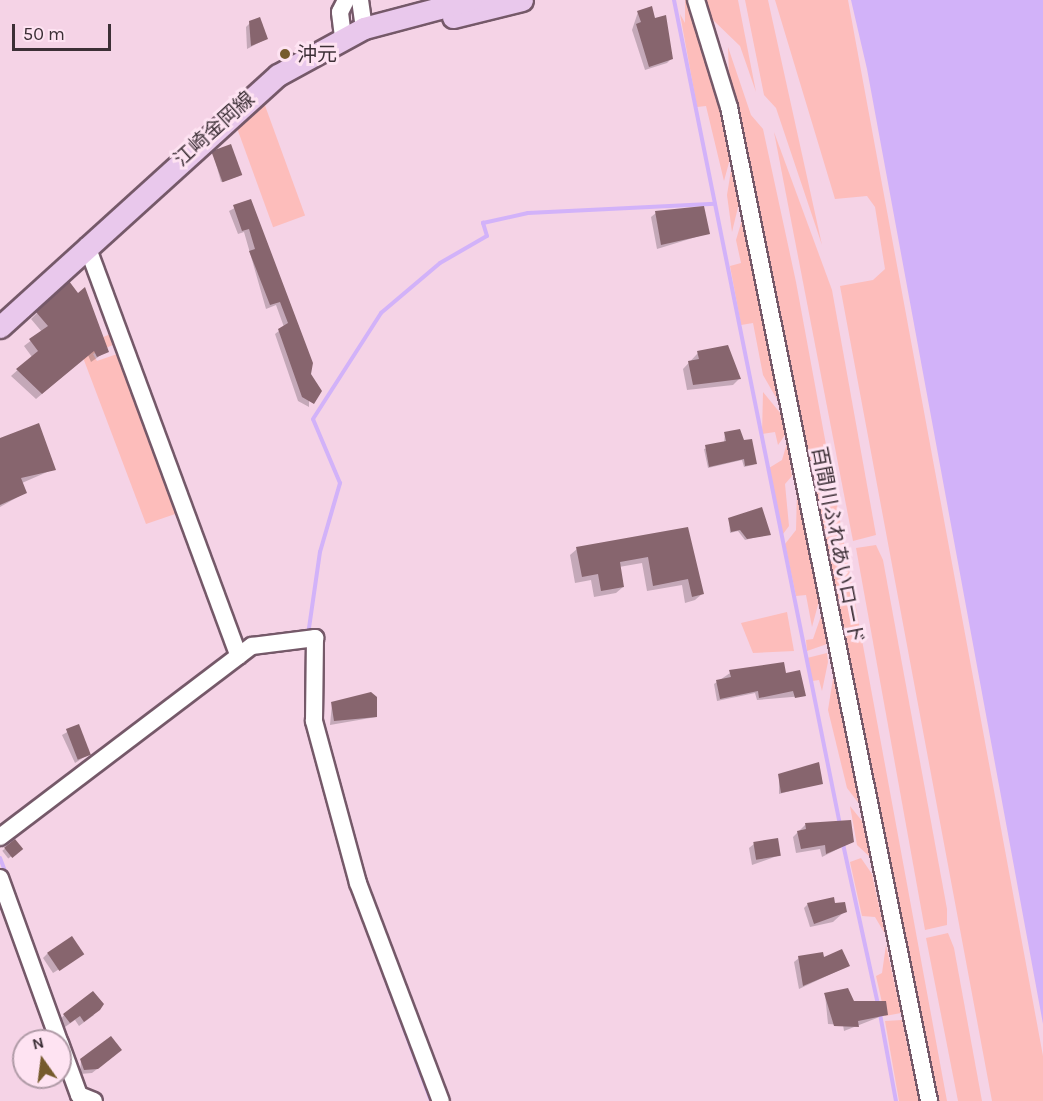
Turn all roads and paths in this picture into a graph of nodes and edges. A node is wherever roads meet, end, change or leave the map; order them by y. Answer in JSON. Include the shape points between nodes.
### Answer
{"nodes":[{"id":1,"x":346,"y":0,"type":"edge"},
{"id":2,"x":360,"y":0,"type":"edge"},
{"id":3,"x":416,"y":0,"type":"edge"},
{"id":4,"x":470,"y":0,"type":"edge"},
{"id":5,"x":522,"y":0,"type":"edge"},
{"id":6,"x":696,"y":0,"type":"edge"},
{"id":7,"x":364,"y":28,"type":"junction"},
{"id":8,"x":343,"y":37,"type":"junction"},
{"id":9,"x":87,"y":246,"type":"junction"},
{"id":10,"x":0,"y":327,"type":"edge"},
{"id":11,"x":239,"y":656,"type":"junction"},
{"id":12,"x":0,"y":837,"type":"edge"},
{"id":13,"x":0,"y":878,"type":"edge"},
{"id":14,"x":55,"y":1029,"type":"edge"},
{"id":15,"x":72,"y":1070,"type":"edge"},
{"id":16,"x":84,"y":1099,"type":"edge"},
{"id":17,"x":441,"y":1101,"type":"edge"},
{"id":18,"x":929,"y":1101,"type":"edge"}],
"edges":[{"from":1,"to":8,"type":"street","via":[[340,12]]},
{"from":2,"to":7,"type":"street"},
{"from":3,"to":7,"type":"main road","via":[[385,7]]},
{"from":4,"to":7,"type":"main road","name":"江崎金岡線"},
{"from":5,"to":8,"type":"main road","via":[[358,40]]},
{"from":6,"to":18,"type":"street","name":"百間川ふれあいロード","via":[[729,107]]},
{"from":7,"to":8,"type":"main road","name":"江崎金岡線"},
{"from":8,"to":9,"type":"main road","name":"江崎金岡線","via":[[257,90]]},
{"from":9,"to":10,"type":"main road","name":"江崎金岡線"},
{"from":9,"to":11,"type":"street"},
{"from":11,"to":12,"type":"street"},
{"from":11,"to":17,"type":"street","via":[[252,646],[308,636],[314,721],[358,883]]},
{"from":13,"to":14,"type":"street"},
{"from":15,"to":16,"type":"street"}]}
